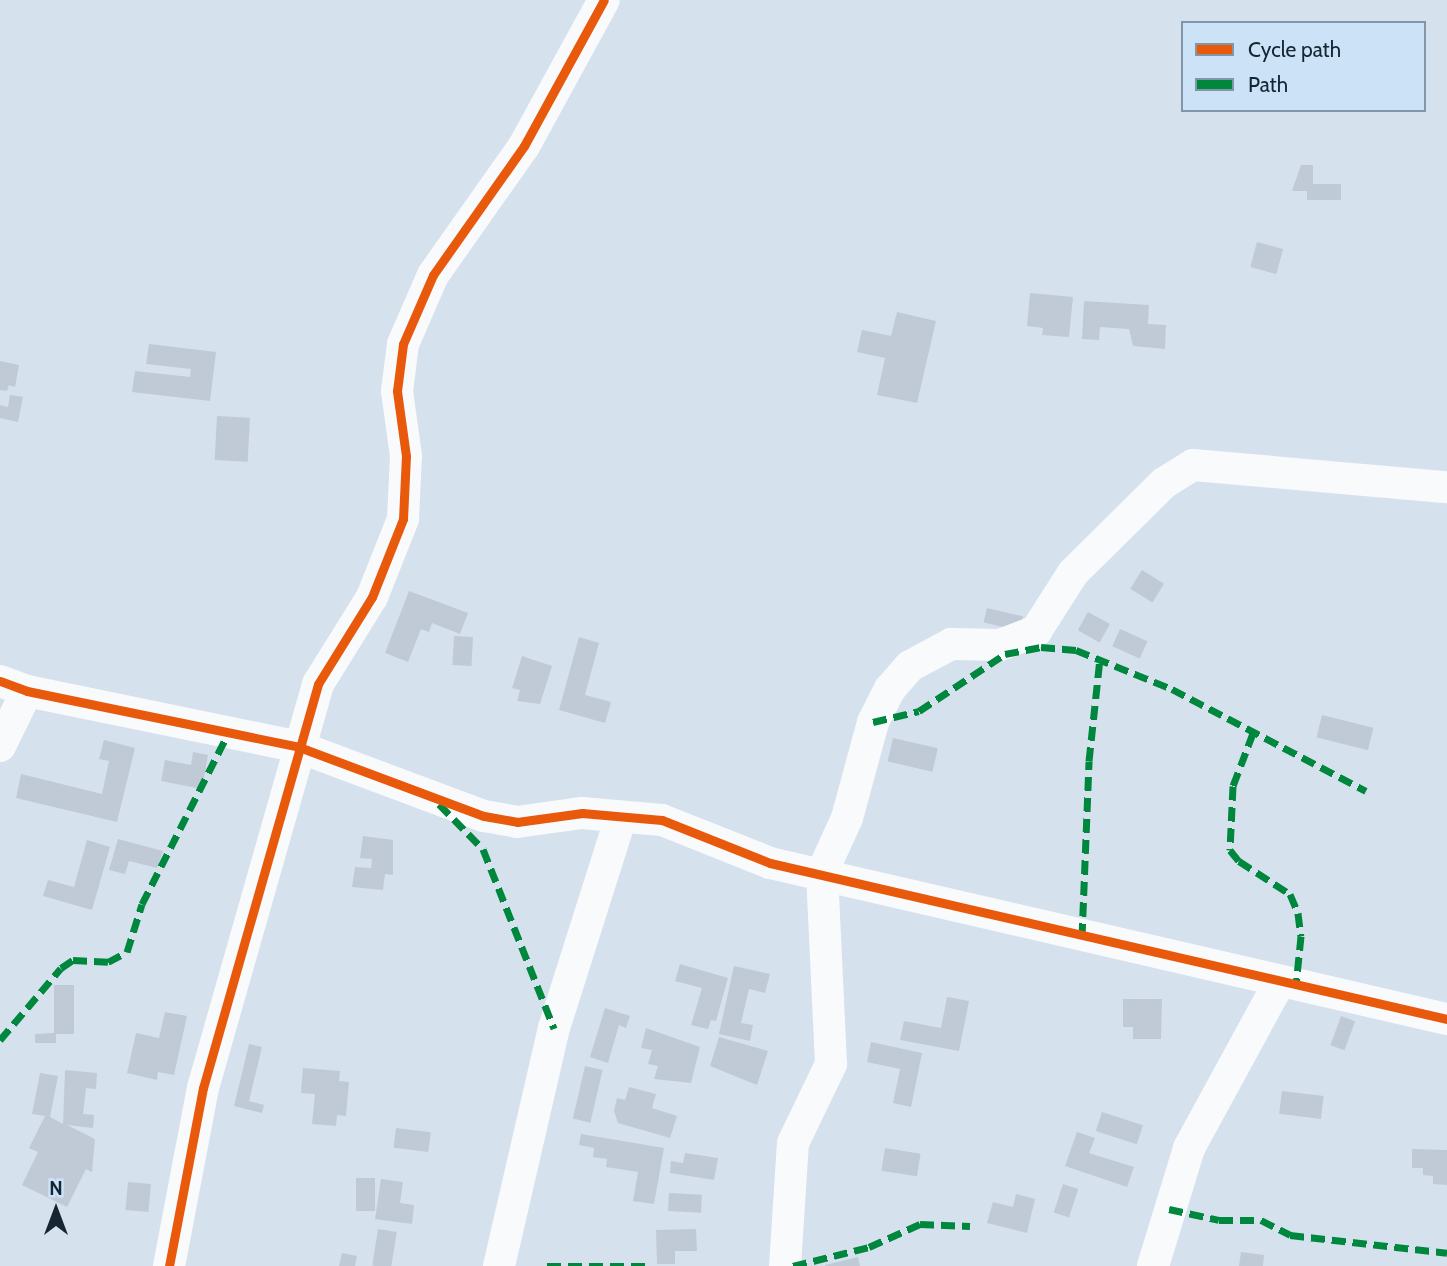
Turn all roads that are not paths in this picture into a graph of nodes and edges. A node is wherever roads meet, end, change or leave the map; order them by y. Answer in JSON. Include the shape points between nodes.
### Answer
{"nodes":[{"id":1,"x":604,"y":0,"type":"edge"},
{"id":2,"x":1447,"y":487,"type":"edge"},
{"id":3,"x":14,"y":686,"type":"edge"},
{"id":4,"x":0,"y":746,"type":"edge"},
{"id":5,"x":299,"y":747,"type":"junction"},
{"id":6,"x":621,"y":817,"type":"junction"},
{"id":7,"x":822,"y":873,"type":"junction"},
{"id":8,"x":1280,"y":981,"type":"junction"},
{"id":9,"x":1447,"y":1019,"type":"edge"},
{"id":10,"x":169,"y":1266,"type":"edge"},
{"id":11,"x":499,"y":1266,"type":"edge"},
{"id":12,"x":785,"y":1266,"type":"edge"},
{"id":13,"x":1153,"y":1266,"type":"edge"}],
"edges":[{"from":1,"to":5,"type":"street","via":[[524,146],[433,275],[403,344],[397,391],[406,456],[403,519],[372,597],[318,684]]},
{"from":2,"to":7,"type":"street","via":[[1224,466],[1194,466],[1164,483],[1073,573],[1036,631],[1000,645],[951,644],[910,666],[890,689],[873,722],[847,818]]},
{"from":3,"to":4,"type":"street"},
{"from":3,"to":5,"type":"street"},
{"from":5,"to":6,"type":"street","via":[[484,816],[517,822],[583,813]]},
{"from":5,"to":10,"type":"street","via":[[203,1088]]},
{"from":6,"to":7,"type":"street","via":[[662,820],[696,830],[734,852]]},
{"from":6,"to":11,"type":"street","via":[[554,1028]]},
{"from":7,"to":8,"type":"street"},
{"from":7,"to":12,"type":"street","via":[[831,1064],[793,1143]]},
{"from":8,"to":9,"type":"street"},
{"from":8,"to":13,"type":"street","via":[[1189,1148]]}]}
